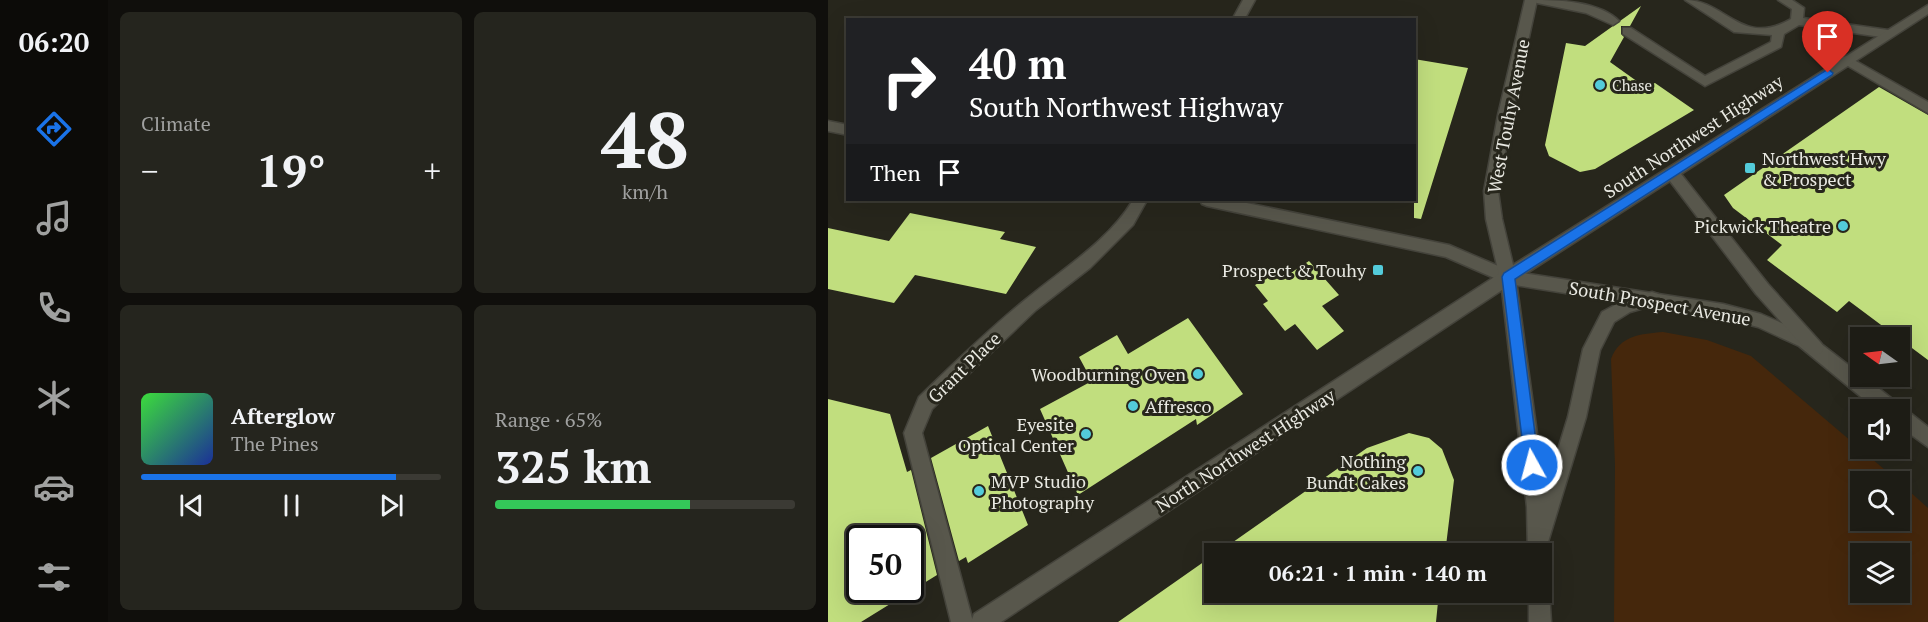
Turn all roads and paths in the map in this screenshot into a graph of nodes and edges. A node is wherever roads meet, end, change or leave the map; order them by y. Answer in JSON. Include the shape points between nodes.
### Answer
{"nodes":[{"id":1,"x":1249,"y":0,"type":"edge"},
{"id":2,"x":1531,"y":0,"type":"edge"},
{"id":3,"x":1537,"y":0,"type":"edge"},
{"id":4,"x":1691,"y":0,"type":"edge"},
{"id":5,"x":1784,"y":0,"type":"edge"},
{"id":6,"x":1928,"y":9,"type":"edge"},
{"id":7,"x":1239,"y":18,"type":"edge"},
{"id":8,"x":1613,"y":21,"type":"dead end"},
{"id":9,"x":1797,"y":21,"type":"junction"},
{"id":10,"x":1627,"y":31,"type":"dead end"},
{"id":11,"x":1778,"y":32,"type":"junction"},
{"id":12,"x":1888,"y":34,"type":"junction"},
{"id":13,"x":1847,"y":60,"type":"junction"},
{"id":14,"x":1928,"y":108,"type":"edge"},
{"id":15,"x":828,"y":126,"type":"edge"},
{"id":16,"x":846,"y":130,"type":"edge"},
{"id":17,"x":1672,"y":173,"type":"junction"},
{"id":18,"x":1139,"y":201,"type":"edge"},
{"id":19,"x":1212,"y":201,"type":"edge"},
{"id":20,"x":1508,"y":277,"type":"junction"},
{"id":21,"x":1652,"y":299,"type":"junction"},
{"id":22,"x":1815,"y":348,"type":"junction"},
{"id":23,"x":1878,"y":399,"type":"edge"},
{"id":24,"x":1910,"y":424,"type":"edge"},
{"id":25,"x":1928,"y":438,"type":"edge"},
{"id":26,"x":1538,"y":543,"type":"edge"},
{"id":27,"x":1540,"y":543,"type":"edge"},
{"id":28,"x":1539,"y":603,"type":"edge"},
{"id":29,"x":962,"y":622,"type":"edge"},
{"id":30,"x":982,"y":622,"type":"edge"},
{"id":31,"x":1540,"y":622,"type":"edge"}],
"edges":[{"from":1,"to":7,"type":"main road"},
{"from":2,"to":20,"type":"main road","name":"West Touhy Avenue","via":[[1491,191]]},
{"from":3,"to":8,"type":"main road","via":[[1589,10]]},
{"from":4,"to":11,"type":"main road","via":[[1738,29]]},
{"from":5,"to":9,"type":"main road","via":[[1798,8]]},
{"from":6,"to":12,"type":"main road","name":"South Northwest Highway"},
{"from":9,"to":11,"type":"main road"},
{"from":9,"to":12,"type":"main road"},
{"from":10,"to":11,"type":"main road","via":[[1706,82],[1777,44]]},
{"from":12,"to":13,"type":"main road","name":"South Northwest Highway"},
{"from":13,"to":14,"type":"main road"},
{"from":13,"to":17,"type":"main road","name":"South Northwest Highway"},
{"from":15,"to":16,"type":"main road"},
{"from":17,"to":20,"type":"main road","name":"South Northwest Highway"},
{"from":17,"to":22,"type":"main road","via":[[1761,289]]},
{"from":18,"to":29,"type":"main road","name":"Grant Place","via":[[1128,221],[1084,263],[1030,305],[925,403],[913,433]]},
{"from":19,"to":20,"type":"main road","name":"South Prospect Avenue","via":[[1449,251]]},
{"from":20,"to":21,"type":"main road","name":"South Prospect Avenue"},
{"from":20,"to":26,"type":"main road","name":"West Touhy Avenue","via":[[1537,507]]},
{"from":20,"to":30,"type":"main road","name":"North Northwest Highway"},
{"from":21,"to":22,"type":"main road","name":"South Prospect Avenue","via":[[1761,321]]},
{"from":21,"to":27,"type":"main road","via":[[1626,306],[1608,317],[1592,349],[1577,417]]},
{"from":22,"to":23,"type":"main road","name":"South Prospect Avenue"},
{"from":24,"to":25,"type":"main road"},
{"from":28,"to":31,"type":"main road"}]}
